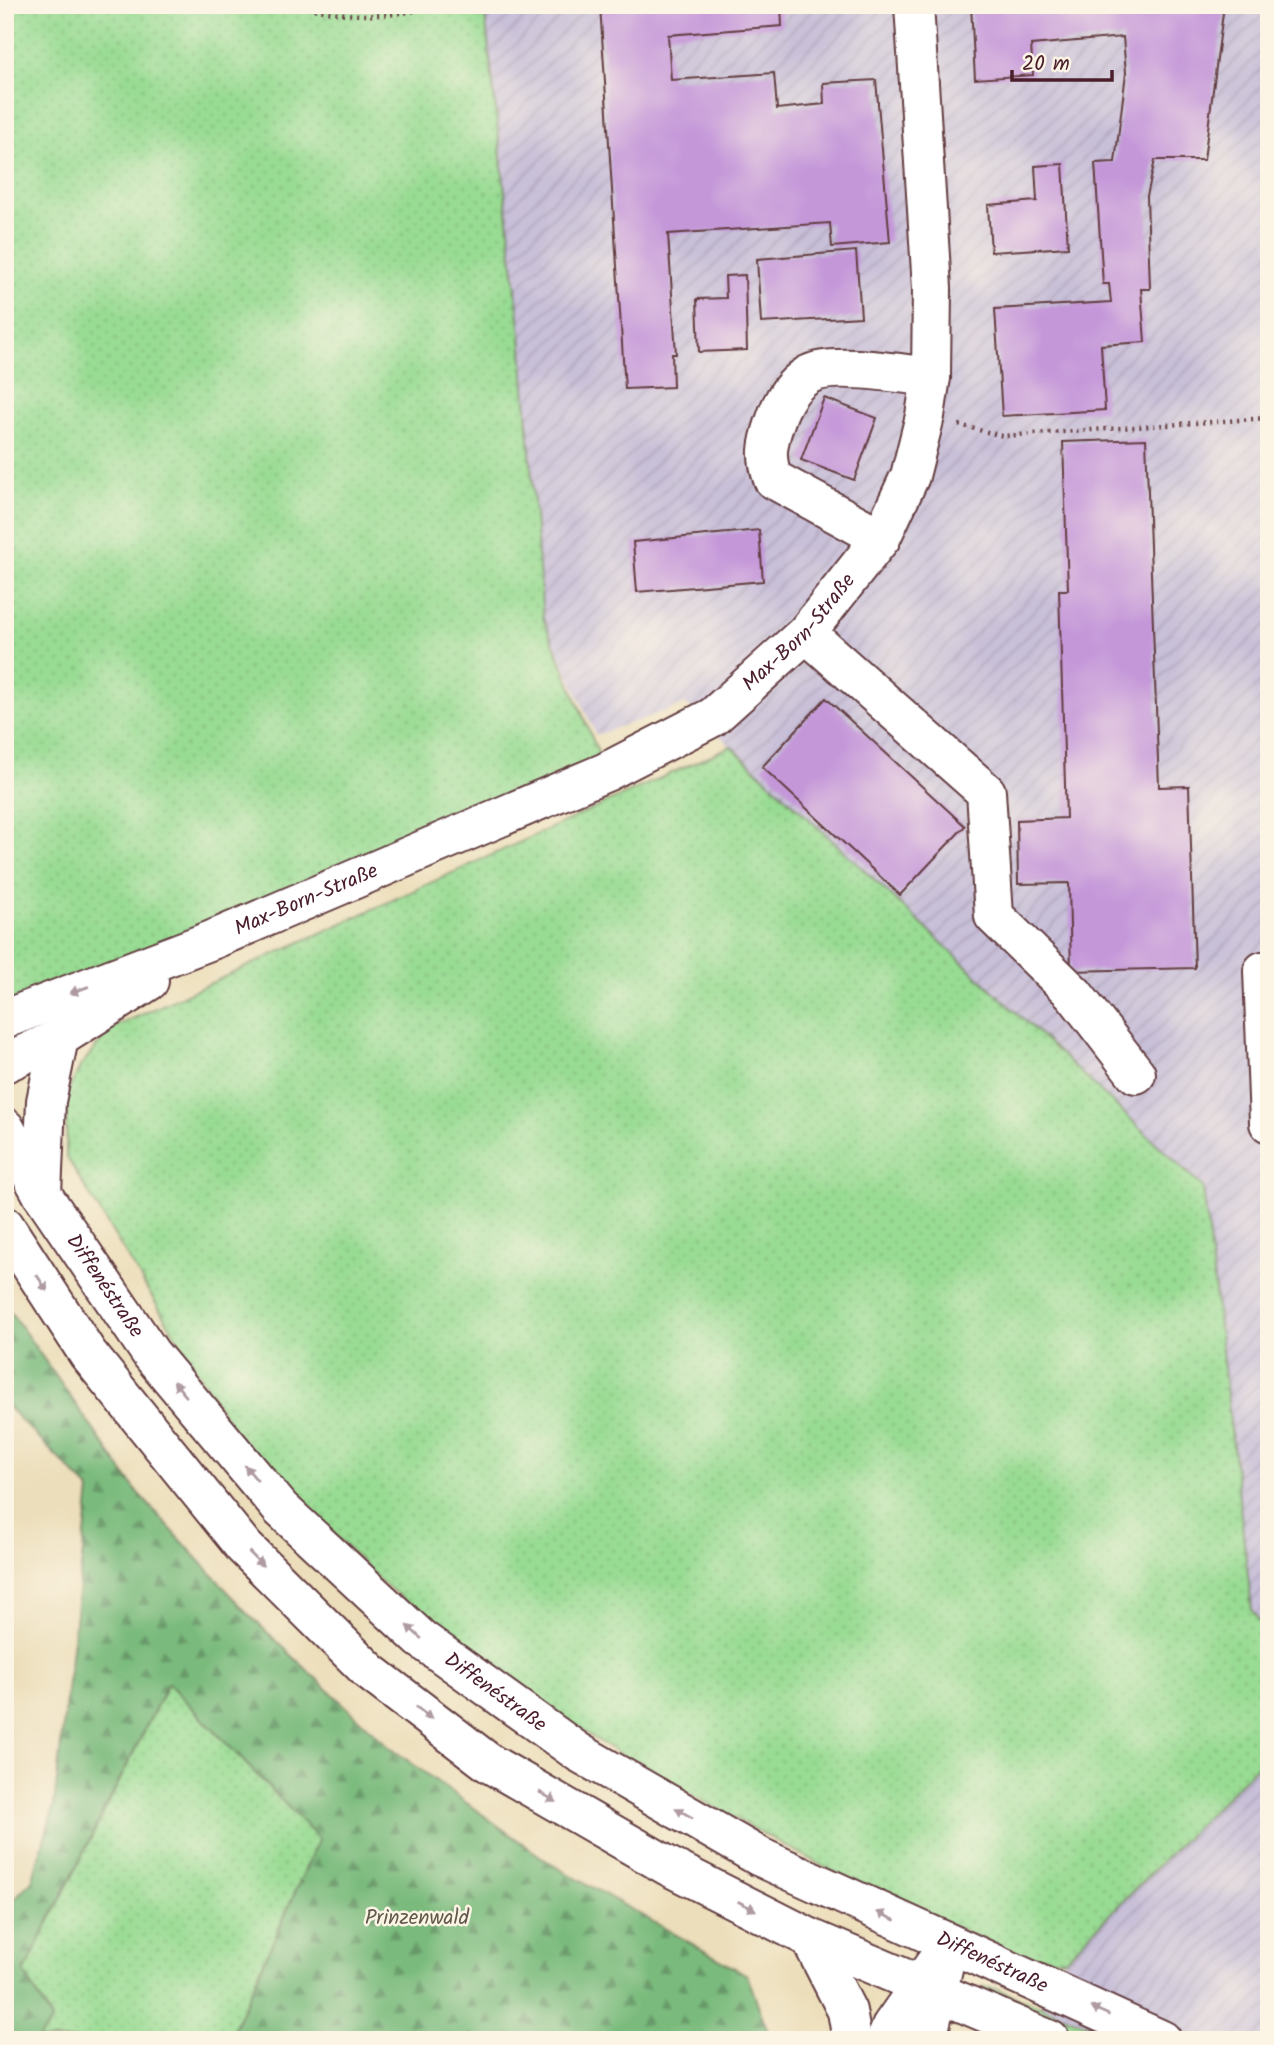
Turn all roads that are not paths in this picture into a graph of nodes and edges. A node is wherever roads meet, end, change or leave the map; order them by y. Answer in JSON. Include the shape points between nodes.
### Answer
{"nodes":[{"id":1,"x":914,"y":5,"type":"edge"},
{"id":2,"x":931,"y":377,"type":"junction"},
{"id":3,"x":881,"y":538,"type":"junction"},
{"id":4,"x":806,"y":633,"type":"junction"},
{"id":5,"x":212,"y":940,"type":"junction"},
{"id":6,"x":1269,"y":970,"type":"edge"},
{"id":7,"x":5,"y":1019,"type":"edge"},
{"id":8,"x":60,"y":1038,"type":"junction"},
{"id":9,"x":5,"y":1063,"type":"edge"},
{"id":10,"x":1136,"y":1074,"type":"dead end"},
{"id":11,"x":1269,"y":1123,"type":"edge"},
{"id":12,"x":5,"y":1128,"type":"edge"},
{"id":13,"x":42,"y":1194,"type":"junction"},
{"id":14,"x":5,"y":1226,"type":"edge"},
{"id":15,"x":810,"y":1938,"type":"junction"},
{"id":16,"x":948,"y":1945,"type":"junction"},
{"id":17,"x":928,"y":1990,"type":"junction"},
{"id":18,"x":852,"y":2040,"type":"edge"},
{"id":19,"x":886,"y":2040,"type":"edge"},
{"id":20,"x":927,"y":2040,"type":"edge"},
{"id":21,"x":1050,"y":2040,"type":"edge"},
{"id":22,"x":1162,"y":2040,"type":"edge"}],
"edges":[{"from":1,"to":2,"type":"main road","name":"Max-Born-Straße","via":[[932,288]]},
{"from":2,"to":3,"type":"main road","name":"Max-Born-Straße","via":[[910,476]]},
{"from":2,"to":3,"type":"main road","via":[[861,368],[810,373],[783,398],[772,430],[766,459],[773,479]]},
{"from":3,"to":4,"type":"main road","name":"Max-Born-Straße"},
{"from":4,"to":5,"type":"main road","name":"Max-Born-Straße","via":[[713,717],[607,772]]},
{"from":4,"to":10,"type":"main road","via":[[986,792],[994,916],[1074,994]]},
{"from":5,"to":7,"type":"main road","name":"Max-Born-Straße","one_way":true},
{"from":5,"to":8,"type":"main road","name":"Max-Born-Straße"},
{"from":6,"to":11,"type":"main road","via":[[1263,971]]},
{"from":8,"to":9,"type":"main road","name":"Max-Born-Straße"},
{"from":8,"to":13,"type":"main road","via":[[46,1101]]},
{"from":12,"to":13,"type":"main road","name":"Diffenéstraße"},
{"from":16,"to":13,"type":"main road","name":"Diffenéstraße","one_way":true,"via":[[760,1857],[589,1758],[421,1639],[281,1509],[150,1354]]},
{"from":14,"to":15,"type":"main road","one_way":true,"via":[[88,1354],[235,1537],[370,1672],[489,1763],[668,1866]]},
{"from":15,"to":17,"type":"main road"},
{"from":15,"to":18,"type":"main road","via":[[847,2011]]},
{"from":16,"to":17,"type":"main road"},
{"from":22,"to":16,"type":"main road","name":"Diffenéstraße","one_way":true},
{"from":17,"to":19,"type":"main road","via":[[892,2025]]},
{"from":17,"to":20,"type":"main road"},
{"from":17,"to":21,"type":"main road"}]}
